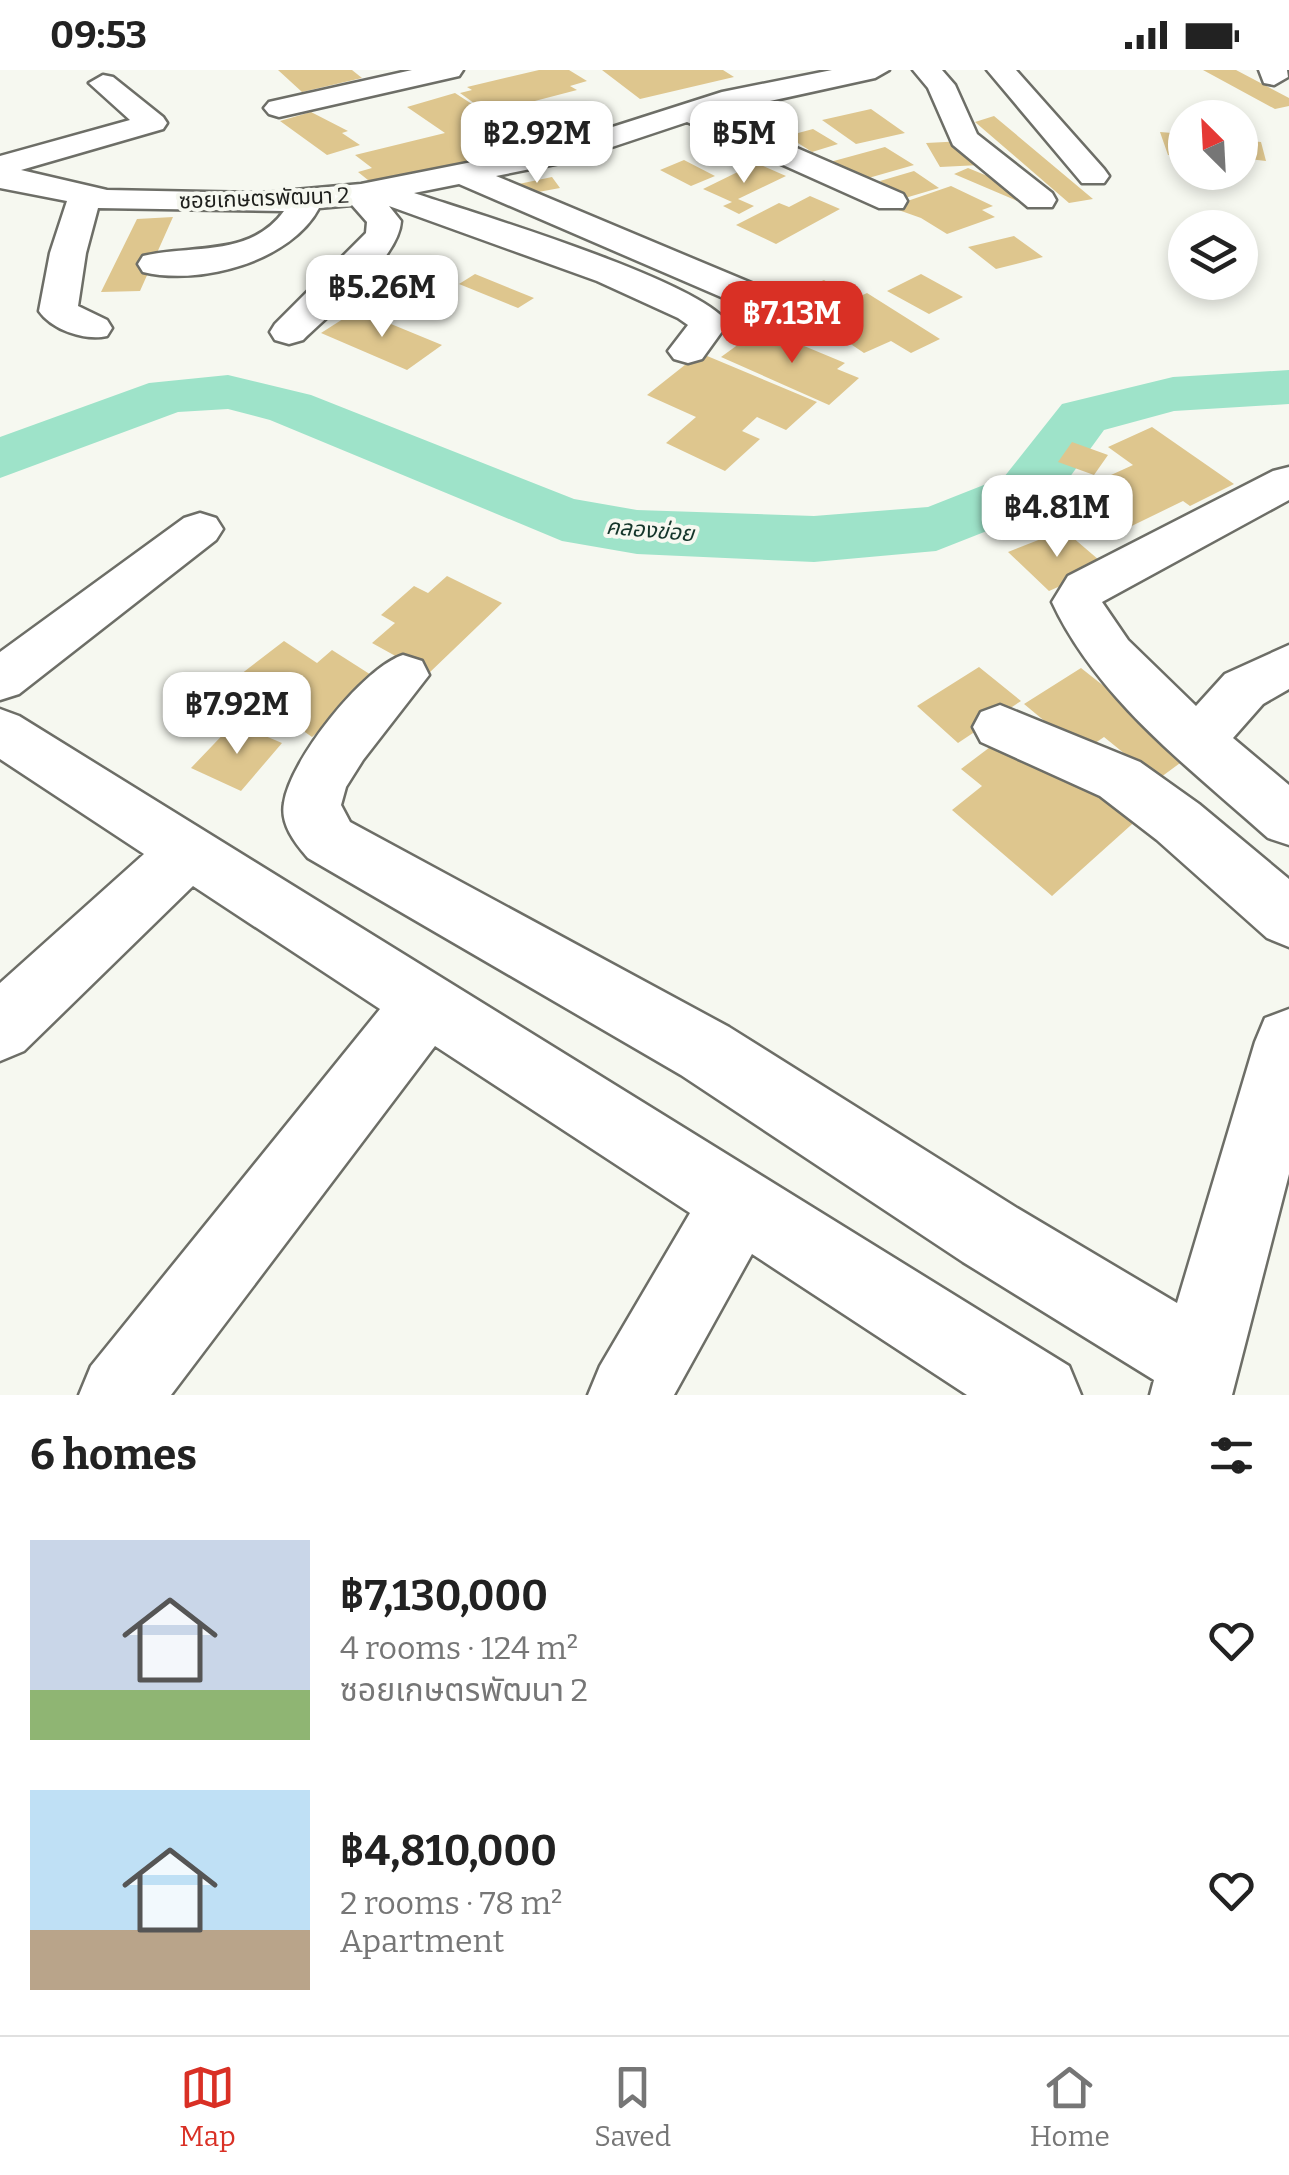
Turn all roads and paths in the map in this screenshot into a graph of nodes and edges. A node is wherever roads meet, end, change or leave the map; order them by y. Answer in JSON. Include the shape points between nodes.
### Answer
{"nodes":[{"id":1,"x":448,"y":70,"type":"edge"},
{"id":2,"x":876,"y":70,"type":"edge"},
{"id":3,"x":927,"y":70,"type":"edge"},
{"id":4,"x":1001,"y":70,"type":"edge"},
{"id":5,"x":820,"y":80,"type":"junction"},
{"id":6,"x":103,"y":83,"type":"dead end"},
{"id":7,"x":851,"y":102,"type":"dead end"},
{"id":8,"x":279,"y":108,"type":"dead end"},
{"id":9,"x":687,"y":112,"type":"junction"},
{"id":10,"x":636,"y":128,"type":"junction"},
{"id":11,"x":685,"y":148,"type":"dead end"},
{"id":12,"x":851,"y":149,"type":"dead end"},
{"id":13,"x":802,"y":162,"type":"junction"},
{"id":14,"x":0,"y":166,"type":"edge"},
{"id":15,"x":463,"y":174,"type":"junction"},
{"id":16,"x":1093,"y":176,"type":"dead end"},
{"id":17,"x":0,"y":178,"type":"edge"},
{"id":18,"x":369,"y":193,"type":"junction"},
{"id":19,"x":85,"y":197,"type":"junction"},
{"id":20,"x":306,"y":200,"type":"junction"},
{"id":21,"x":890,"y":200,"type":"dead end"},
{"id":22,"x":1040,"y":200,"type":"dead end"},
{"id":23,"x":156,"y":264,"type":"dead end"},
{"id":24,"x":754,"y":298,"type":"dead end"},
{"id":25,"x":92,"y":328,"type":"dead end"},
{"id":26,"x":289,"y":332,"type":"dead end"},
{"id":27,"x":688,"y":351,"type":"dead end"},
{"id":28,"x":1289,"y":481,"type":"edge"},
{"id":29,"x":200,"y":529,"type":"dead end"},
{"id":30,"x":1289,"y":664,"type":"edge"},
{"id":31,"x":403,"y":675,"type":"dead end"},
{"id":32,"x":0,"y":680,"type":"edge"},
{"id":33,"x":1000,"y":727,"type":"dead end"},
{"id":34,"x":0,"y":730,"type":"edge"},
{"id":35,"x":1198,"y":741,"type":"junction"},
{"id":36,"x":1289,"y":820,"type":"edge"},
{"id":37,"x":189,"y":851,"type":"junction"},
{"id":38,"x":1289,"y":918,"type":"edge"},
{"id":39,"x":428,"y":1003,"type":"junction"},
{"id":40,"x":0,"y":1028,"type":"edge"},
{"id":41,"x":1289,"y":1042,"type":"edge"},
{"id":42,"x":738,"y":1202,"type":"junction"},
{"id":43,"x":1195,"y":1379,"type":"edge"},
{"id":44,"x":120,"y":1395,"type":"edge"},
{"id":45,"x":629,"y":1395,"type":"edge"},
{"id":46,"x":1040,"y":1395,"type":"edge"}],
"edges":[{"from":1,"to":8,"type":"street"},
{"from":2,"to":5,"type":"street","name":"ซอยเกษตรพัฒนา 2"},
{"from":3,"to":22,"type":"street","via":[[947,96],[964,139]]},
{"from":4,"to":16,"type":"street"},
{"from":5,"to":7,"type":"street"},
{"from":5,"to":9,"type":"street","name":"ซอยเกษตรพัฒนา 2"},
{"from":6,"to":14,"type":"street","via":[[152,123]]},
{"from":9,"to":10,"type":"street","name":"ซอยเกษตรพัฒนา 2"},
{"from":9,"to":13,"type":"street"},
{"from":10,"to":11,"type":"street"},
{"from":10,"to":15,"type":"street","name":"ซอยเกษตรพัฒนา 2","via":[[559,154]]},
{"from":12,"to":13,"type":"street"},
{"from":13,"to":21,"type":"street"},
{"from":15,"to":18,"type":"street","name":"ซอยเกษตรพัฒนา 2"},
{"from":15,"to":24,"type":"street"},
{"from":17,"to":19,"type":"street","name":"ซอยเกษตรพัฒนา 2","via":[[34,180]]},
{"from":18,"to":20,"type":"street","name":"ซอยเกษตรพัฒนา 2"},
{"from":18,"to":26,"type":"street","via":[[383,233]]},
{"from":18,"to":27,"type":"street","via":[[632,283],[700,313],[709,323]]},
{"from":19,"to":20,"type":"street","name":"ซอยเกษตรพัฒนา 2"},
{"from":19,"to":25,"type":"street","via":[[58,311]]},
{"from":20,"to":23,"type":"street","via":[[300,218],[266,245]]},
{"from":28,"to":35,"type":"street","via":[[1085,588],[1078,602],[1092,634]]},
{"from":29,"to":32,"type":"street"},
{"from":30,"to":35,"type":"street","via":[[1244,690]]},
{"from":31,"to":43,"type":"street","via":[[322,774],[311,801],[314,821],[329,840],[705,1051],[990,1235]]},
{"from":33,"to":38,"type":"street","via":[[1120,779]]},
{"from":34,"to":37,"type":"street"},
{"from":35,"to":36,"type":"street"},
{"from":37,"to":39,"type":"street"},
{"from":37,"to":40,"type":"street"},
{"from":39,"to":42,"type":"street"},
{"from":39,"to":44,"type":"street"},
{"from":41,"to":43,"type":"street"},
{"from":42,"to":45,"type":"street"},
{"from":42,"to":46,"type":"street"}]}
